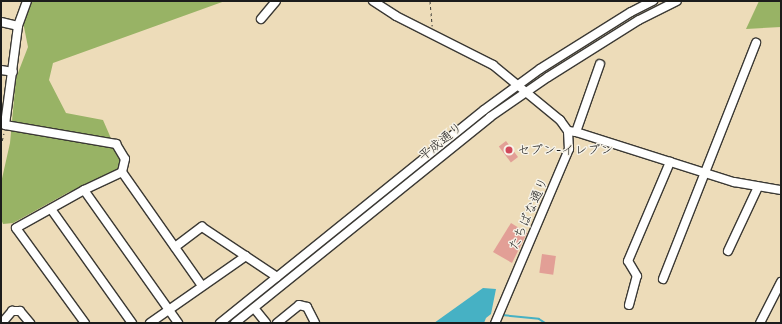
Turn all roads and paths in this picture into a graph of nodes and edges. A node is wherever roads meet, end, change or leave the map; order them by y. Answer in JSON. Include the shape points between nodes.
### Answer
{"nodes":[{"id":1,"x":27,"y":1,"type":"edge"},
{"id":2,"x":276,"y":1,"type":"edge"},
{"id":3,"x":373,"y":1,"type":"edge"},
{"id":4,"x":430,"y":1,"type":"edge"},
{"id":5,"x":635,"y":1,"type":"edge"},
{"id":6,"x":653,"y":1,"type":"edge"},
{"id":7,"x":677,"y":1,"type":"edge"},
{"id":8,"x":631,"y":12,"type":"junction"},
{"id":9,"x":262,"y":19,"type":"dead end"},
{"id":10,"x":1,"y":22,"type":"edge"},
{"id":11,"x":18,"y":26,"type":"junction"},
{"id":12,"x":433,"y":34,"type":"junction"},
{"id":13,"x":756,"y":43,"type":"dead end"},
{"id":14,"x":600,"y":64,"type":"dead end"},
{"id":15,"x":1,"y":70,"type":"edge"},
{"id":16,"x":13,"y":72,"type":"junction"},
{"id":17,"x":519,"y":85,"type":"junction"},
{"id":18,"x":527,"y":92,"type":"junction"},
{"id":19,"x":5,"y":125,"type":"junction"},
{"id":20,"x":572,"y":131,"type":"junction"},
{"id":21,"x":1,"y":146,"type":"edge"},
{"id":22,"x":670,"y":162,"type":"junction"},
{"id":23,"x":122,"y":172,"type":"junction"},
{"id":24,"x":705,"y":173,"type":"junction"},
{"id":25,"x":758,"y":187,"type":"junction"},
{"id":26,"x":84,"y":190,"type":"junction"},
{"id":27,"x":781,"y":190,"type":"edge"},
{"id":28,"x":51,"y":208,"type":"junction"},
{"id":29,"x":175,"y":247,"type":"junction"},
{"id":30,"x":728,"y":251,"type":"dead end"},
{"id":31,"x":246,"y":256,"type":"junction"},
{"id":32,"x":277,"y":277,"type":"junction"},
{"id":33,"x":663,"y":279,"type":"dead end"},
{"id":34,"x":781,"y":282,"type":"edge"},
{"id":35,"x":202,"y":286,"type":"junction"},
{"id":36,"x":630,"y":305,"type":"dead end"},
{"id":37,"x":254,"y":308,"type":"junction"},
{"id":38,"x":169,"y":310,"type":"junction"},
{"id":39,"x":2,"y":323,"type":"edge"},
{"id":40,"x":30,"y":323,"type":"edge"},
{"id":41,"x":85,"y":323,"type":"edge"},
{"id":42,"x":132,"y":323,"type":"edge"},
{"id":43,"x":150,"y":323,"type":"edge"},
{"id":44,"x":178,"y":323,"type":"edge"},
{"id":45,"x":220,"y":323,"type":"edge"},
{"id":46,"x":235,"y":323,"type":"edge"},
{"id":47,"x":266,"y":323,"type":"edge"},
{"id":48,"x":278,"y":323,"type":"edge"},
{"id":49,"x":315,"y":323,"type":"edge"},
{"id":50,"x":495,"y":323,"type":"edge"},
{"id":51,"x":760,"y":323,"type":"edge"}],
"edges":[{"from":1,"to":11,"type":"street"},
{"from":2,"to":9,"type":"street"},
{"from":3,"to":12,"type":"street","via":[[396,16]]},
{"from":4,"to":12,"type":"path"},
{"from":5,"to":8,"type":"street"},
{"from":6,"to":8,"type":"street","name":"平成通り"},
{"from":7,"to":18,"type":"street","name":"平成通り","via":[[639,20]]},
{"from":8,"to":17,"type":"street","name":"平成通り"},
{"from":10,"to":11,"type":"street"},
{"from":11,"to":16,"type":"street"},
{"from":12,"to":17,"type":"street","via":[[493,65]]},
{"from":13,"to":24,"type":"street"},
{"from":14,"to":20,"type":"street"},
{"from":15,"to":16,"type":"street"},
{"from":16,"to":19,"type":"street"},
{"from":17,"to":18,"type":"street"},
{"from":17,"to":32,"type":"street","name":"平成通り","via":[[484,110]]},
{"from":18,"to":20,"type":"street"},
{"from":18,"to":37,"type":"street","name":"平成通り","via":[[490,117]]},
{"from":19,"to":21,"type":"path"},
{"from":19,"to":23,"type":"street","via":[[116,144],[125,159]]},
{"from":20,"to":22,"type":"street"},
{"from":20,"to":50,"type":"street","name":"たちばな通り","via":[[569,149]]},
{"from":22,"to":24,"type":"street"},
{"from":22,"to":36,"type":"street","via":[[628,261],[637,276]]},
{"from":23,"to":26,"type":"street"},
{"from":23,"to":29,"type":"street"},
{"from":24,"to":25,"type":"street"},
{"from":24,"to":33,"type":"street"},
{"from":25,"to":27,"type":"street"},
{"from":25,"to":30,"type":"street"},
{"from":26,"to":28,"type":"street"},
{"from":26,"to":38,"type":"street"},
{"from":28,"to":41,"type":"street","via":[[16,228]]},
{"from":28,"to":42,"type":"street"},
{"from":29,"to":31,"type":"street","via":[[202,227]]},
{"from":29,"to":35,"type":"street"},
{"from":31,"to":32,"type":"street"},
{"from":31,"to":35,"type":"street"},
{"from":32,"to":45,"type":"street","name":"平成通り"},
{"from":34,"to":51,"type":"street"},
{"from":35,"to":38,"type":"street"},
{"from":37,"to":46,"type":"street","name":"平成通り"},
{"from":37,"to":47,"type":"street"},
{"from":38,"to":43,"type":"street"},
{"from":38,"to":44,"type":"street"},
{"from":39,"to":40,"type":"street","via":[[12,311],[20,312]]},
{"from":48,"to":49,"type":"street","via":[[299,305],[307,306]]}]}
